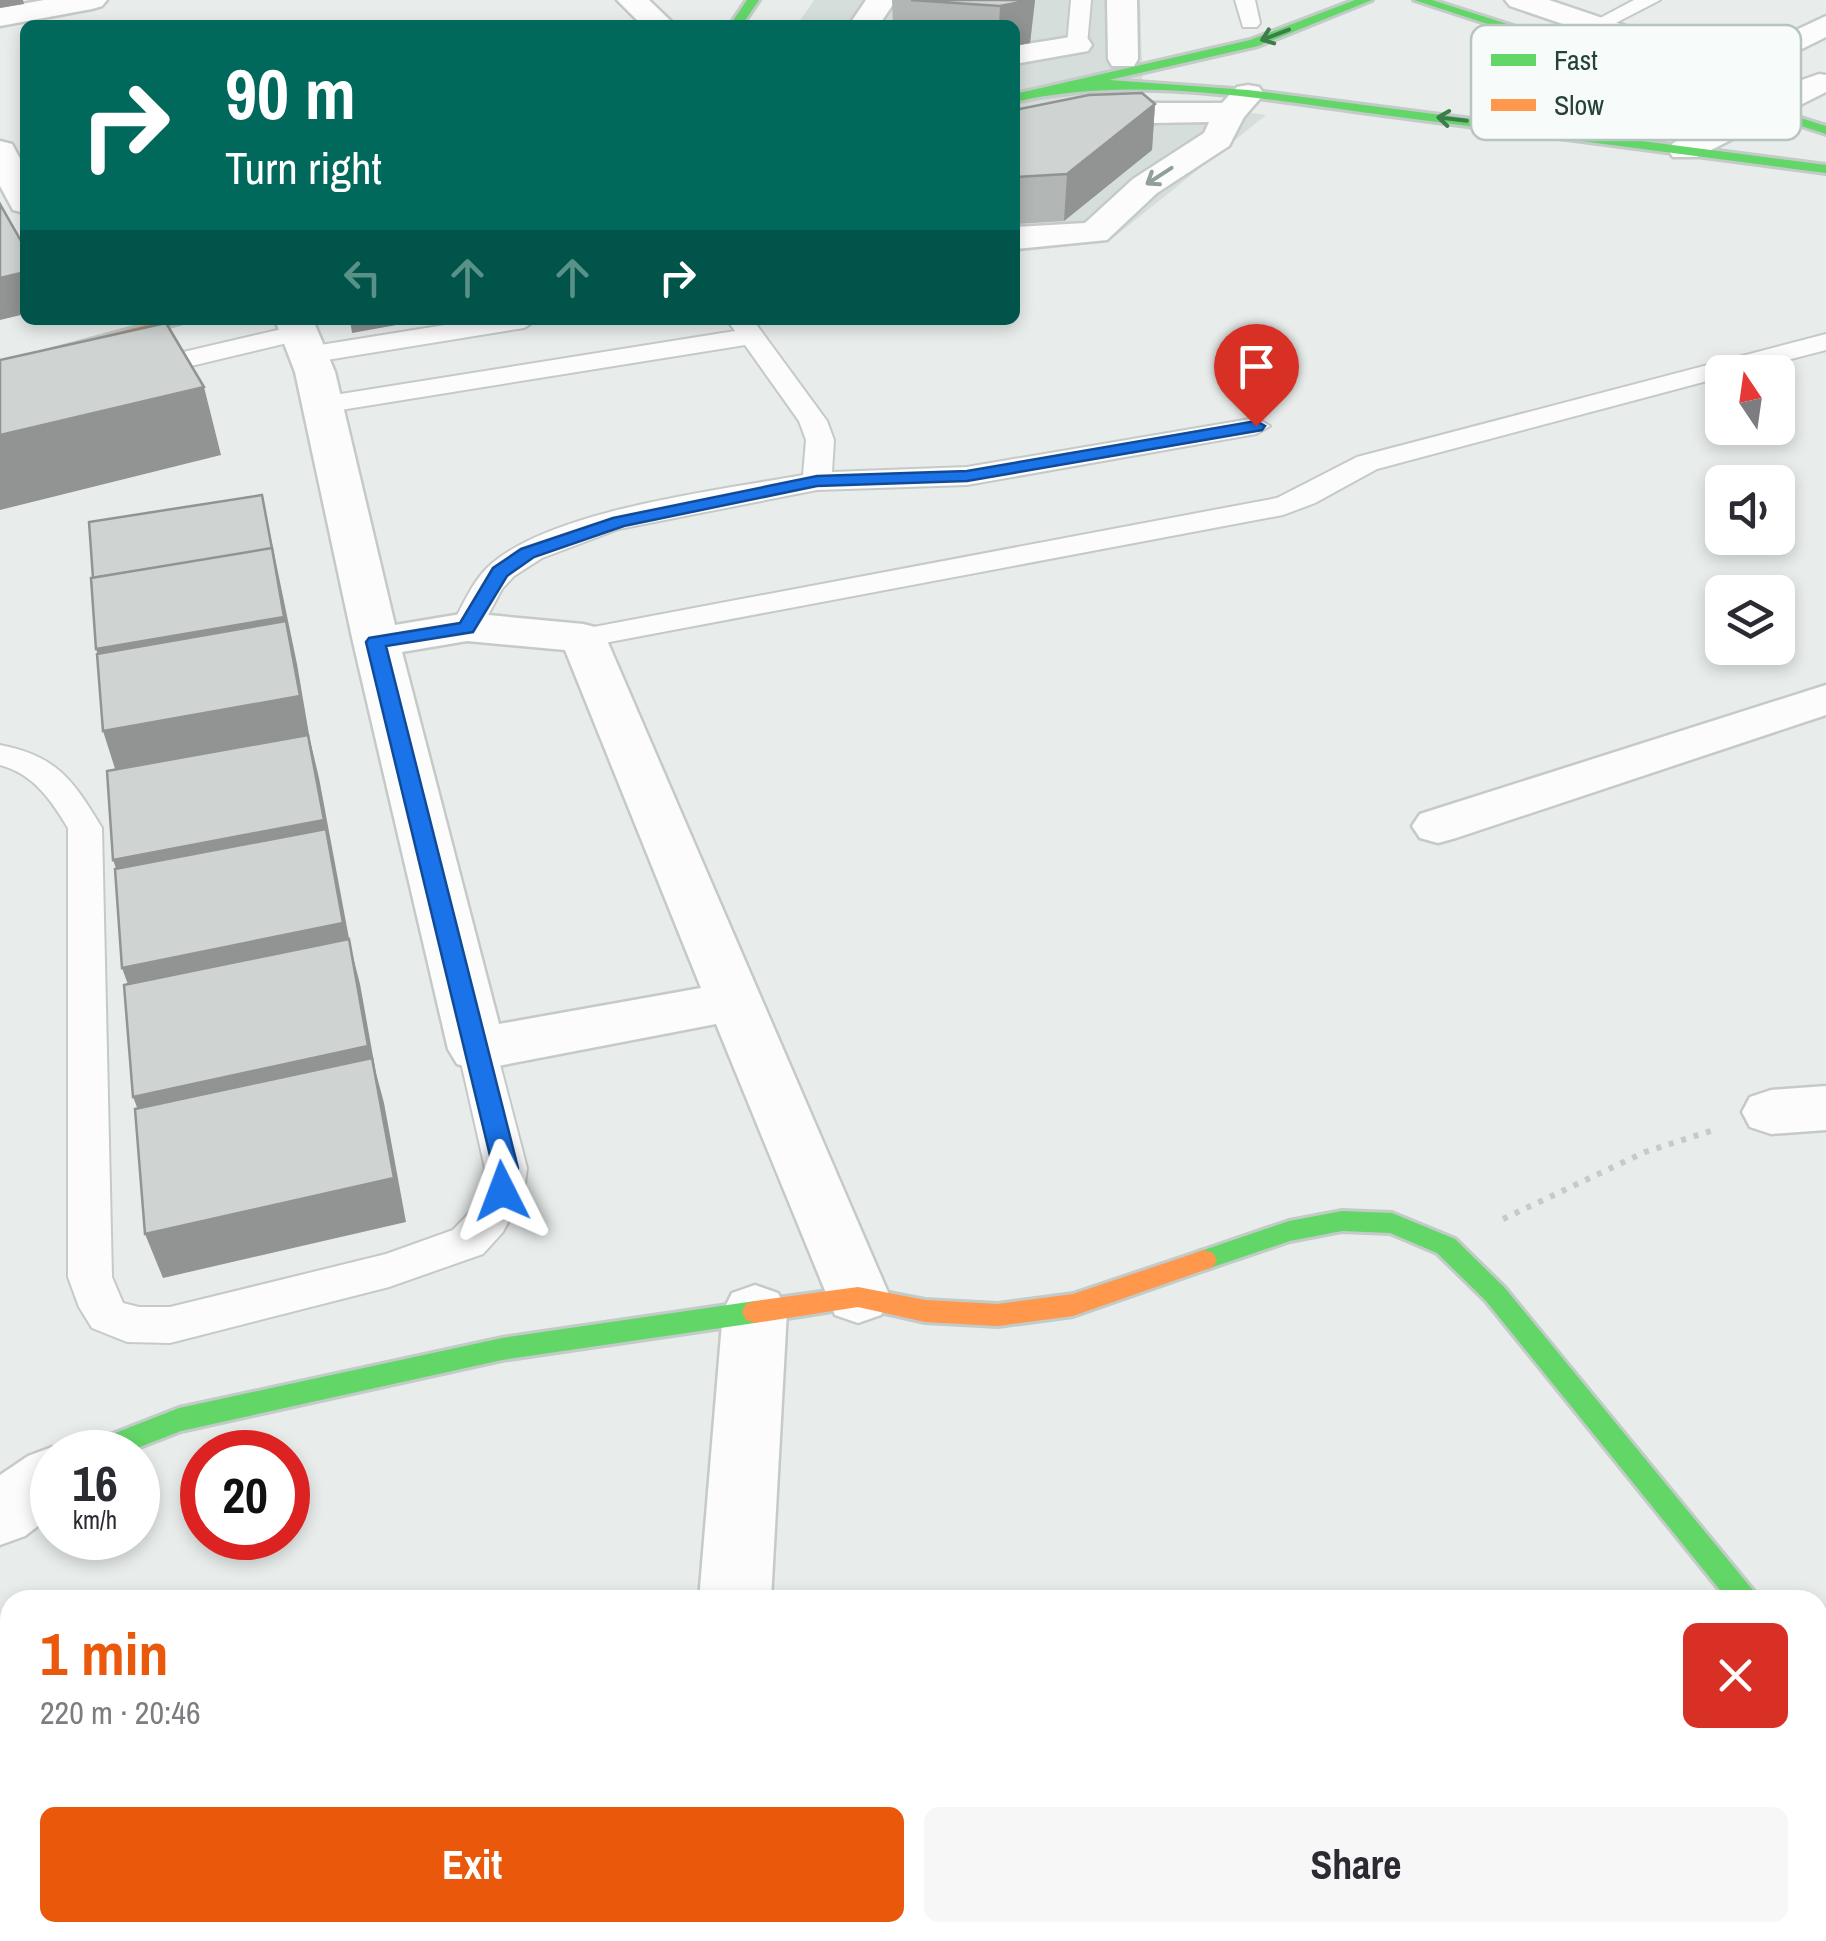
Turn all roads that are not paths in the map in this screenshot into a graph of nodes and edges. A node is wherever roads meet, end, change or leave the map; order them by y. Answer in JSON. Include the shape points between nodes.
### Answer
{"nodes":[{"id":1,"x":92,"y":0,"type":"edge"},
{"id":2,"x":632,"y":0,"type":"edge"},
{"id":3,"x":1081,"y":0,"type":"edge"},
{"id":4,"x":1122,"y":0,"type":"edge"},
{"id":5,"x":1312,"y":0,"type":"edge"},
{"id":6,"x":1366,"y":0,"type":"edge"},
{"id":7,"x":1420,"y":0,"type":"edge"},
{"id":8,"x":1520,"y":0,"type":"edge"},
{"id":9,"x":1650,"y":0,"type":"edge"},
{"id":10,"x":1248,"y":12,"type":"edge"},
{"id":11,"x":0,"y":17,"type":"edge"},
{"id":12,"x":654,"y":20,"type":"edge"},
{"id":13,"x":1499,"y":25,"type":"edge"},
{"id":14,"x":1594,"y":25,"type":"edge"},
{"id":15,"x":1599,"y":25,"type":"edge"},
{"id":16,"x":1826,"y":25,"type":"edge"},
{"id":17,"x":1801,"y":37,"type":"edge"},
{"id":18,"x":1077,"y":45,"type":"joint"},
{"id":19,"x":1020,"y":55,"type":"edge"},
{"id":20,"x":1124,"y":59,"type":"junction"},
{"id":21,"x":1020,"y":79,"type":"edge"},
{"id":22,"x":1064,"y":87,"type":"junction"},
{"id":23,"x":1020,"y":97,"type":"edge"},
{"id":24,"x":1239,"y":103,"type":"junction"},
{"id":25,"x":1801,"y":121,"type":"edge"},
{"id":26,"x":1020,"y":125,"type":"edge"},
{"id":27,"x":1471,"y":127,"type":"edge"},
{"id":28,"x":1826,"y":130,"type":"edge"},
{"id":29,"x":1591,"y":140,"type":"edge"},
{"id":30,"x":1706,"y":140,"type":"edge"},
{"id":31,"x":1686,"y":150,"type":"junction"},
{"id":32,"x":0,"y":151,"type":"edge"},
{"id":33,"x":1826,"y":169,"type":"edge"},
{"id":34,"x":20,"y":193,"type":"edge"},
{"id":35,"x":1020,"y":238,"type":"edge"},
{"id":36,"x":163,"y":325,"type":"edge"},
{"id":37,"x":454,"y":325,"type":"edge"},
{"id":38,"x":746,"y":328,"type":"edge"},
{"id":39,"x":300,"y":336,"type":"edge"},
{"id":40,"x":1826,"y":342,"type":"edge"},
{"id":41,"x":0,"y":369,"type":"edge"},
{"id":42,"x":111,"y":376,"type":"edge"},
{"id":43,"x":322,"y":405,"type":"junction"},
{"id":44,"x":1256,"y":426,"type":"dead end"},
{"id":45,"x":817,"y":481,"type":"junction"},
{"id":46,"x":466,"y":628,"type":"junction"},
{"id":47,"x":583,"y":638,"type":"junction"},
{"id":48,"x":376,"y":642,"type":"junction"},
{"id":49,"x":1826,"y":700,"type":"edge"},
{"id":50,"x":0,"y":755,"type":"edge"},
{"id":51,"x":1438,"y":826,"type":"dead end"},
{"id":52,"x":736,"y":1001,"type":"junction"},
{"id":53,"x":478,"y":1049,"type":"junction"},
{"id":54,"x":858,"y":1297,"type":"junction"},
{"id":55,"x":755,"y":1311,"type":"junction"},
{"id":56,"x":153,"y":1430,"type":"edge"},
{"id":57,"x":30,"y":1493,"type":"edge"},
{"id":58,"x":0,"y":1514,"type":"edge"},
{"id":59,"x":736,"y":1590,"type":"edge"},
{"id":60,"x":1738,"y":1590,"type":"edge"}],
"edges":[{"from":1,"to":11,"type":"street"},
{"from":2,"to":12,"type":"street"},
{"from":3,"to":18,"type":"lane"},
{"from":4,"to":20,"type":"street"},
{"from":5,"to":10,"type":"main road"},
{"from":6,"to":22,"type":"main road","one_way":true,"via":[[1254,43]]},
{"from":7,"to":13,"type":"main road"},
{"from":8,"to":14,"type":"street"},
{"from":9,"to":15,"type":"lane"},
{"from":10,"to":20,"type":"main road"},
{"from":16,"to":17,"type":"street"},
{"from":18,"to":19,"type":"street"},
{"from":20,"to":21,"type":"main road"},
{"from":22,"to":23,"type":"main road"},
{"from":22,"to":24,"type":"main road","via":[[1107,84]]},
{"from":24,"to":26,"type":"street","via":[[1074,114]]},
{"from":27,"to":24,"type":"main road","one_way":true},
{"from":24,"to":35,"type":"street","one_way":true,"via":[[1217,139],[1145,186],[1094,233]]},
{"from":25,"to":28,"type":"main road"},
{"from":31,"to":29,"type":"main road","one_way":true},
{"from":30,"to":31,"type":"street"},
{"from":31,"to":33,"type":"main road"},
{"from":32,"to":34,"type":"street"},
{"from":36,"to":41,"type":"main road"},
{"from":37,"to":39,"type":"lane"},
{"from":38,"to":43,"type":"lane"},
{"from":38,"to":45,"type":"lane","via":[[813,421],[820,440]]},
{"from":39,"to":42,"type":"lane"},
{"from":39,"to":43,"type":"street"},
{"from":40,"to":47,"type":"lane","via":[[1367,462],[1283,506]]},
{"from":43,"to":48,"type":"street"},
{"from":44,"to":45,"type":"lane","via":[[967,476]]},
{"from":45,"to":46,"type":"lane","via":[[620,522],[528,553],[500,572]]},
{"from":46,"to":47,"type":"street"},
{"from":46,"to":48,"type":"street"},
{"from":47,"to":52,"type":"street"},
{"from":48,"to":53,"type":"street"},
{"from":49,"to":51,"type":"street"},
{"from":50,"to":53,"type":"lane","via":[[21,758],[57,781],[84,828],[90,1278],[96,1305],[112,1320],[170,1325],[390,1270],[468,1242],[488,1220],[506,1168]]},
{"from":52,"to":53,"type":"street"},
{"from":52,"to":54,"type":"street"},
{"from":54,"to":55,"type":"main road"},
{"from":54,"to":60,"type":"main road","via":[[924,1312],[998,1315],[1073,1305],[1289,1231],[1392,1223],[1446,1246],[1495,1294]]},
{"from":55,"to":56,"type":"main road","via":[[502,1349],[288,1393]]},
{"from":55,"to":59,"type":"street"},
{"from":57,"to":58,"type":"street"}]}
